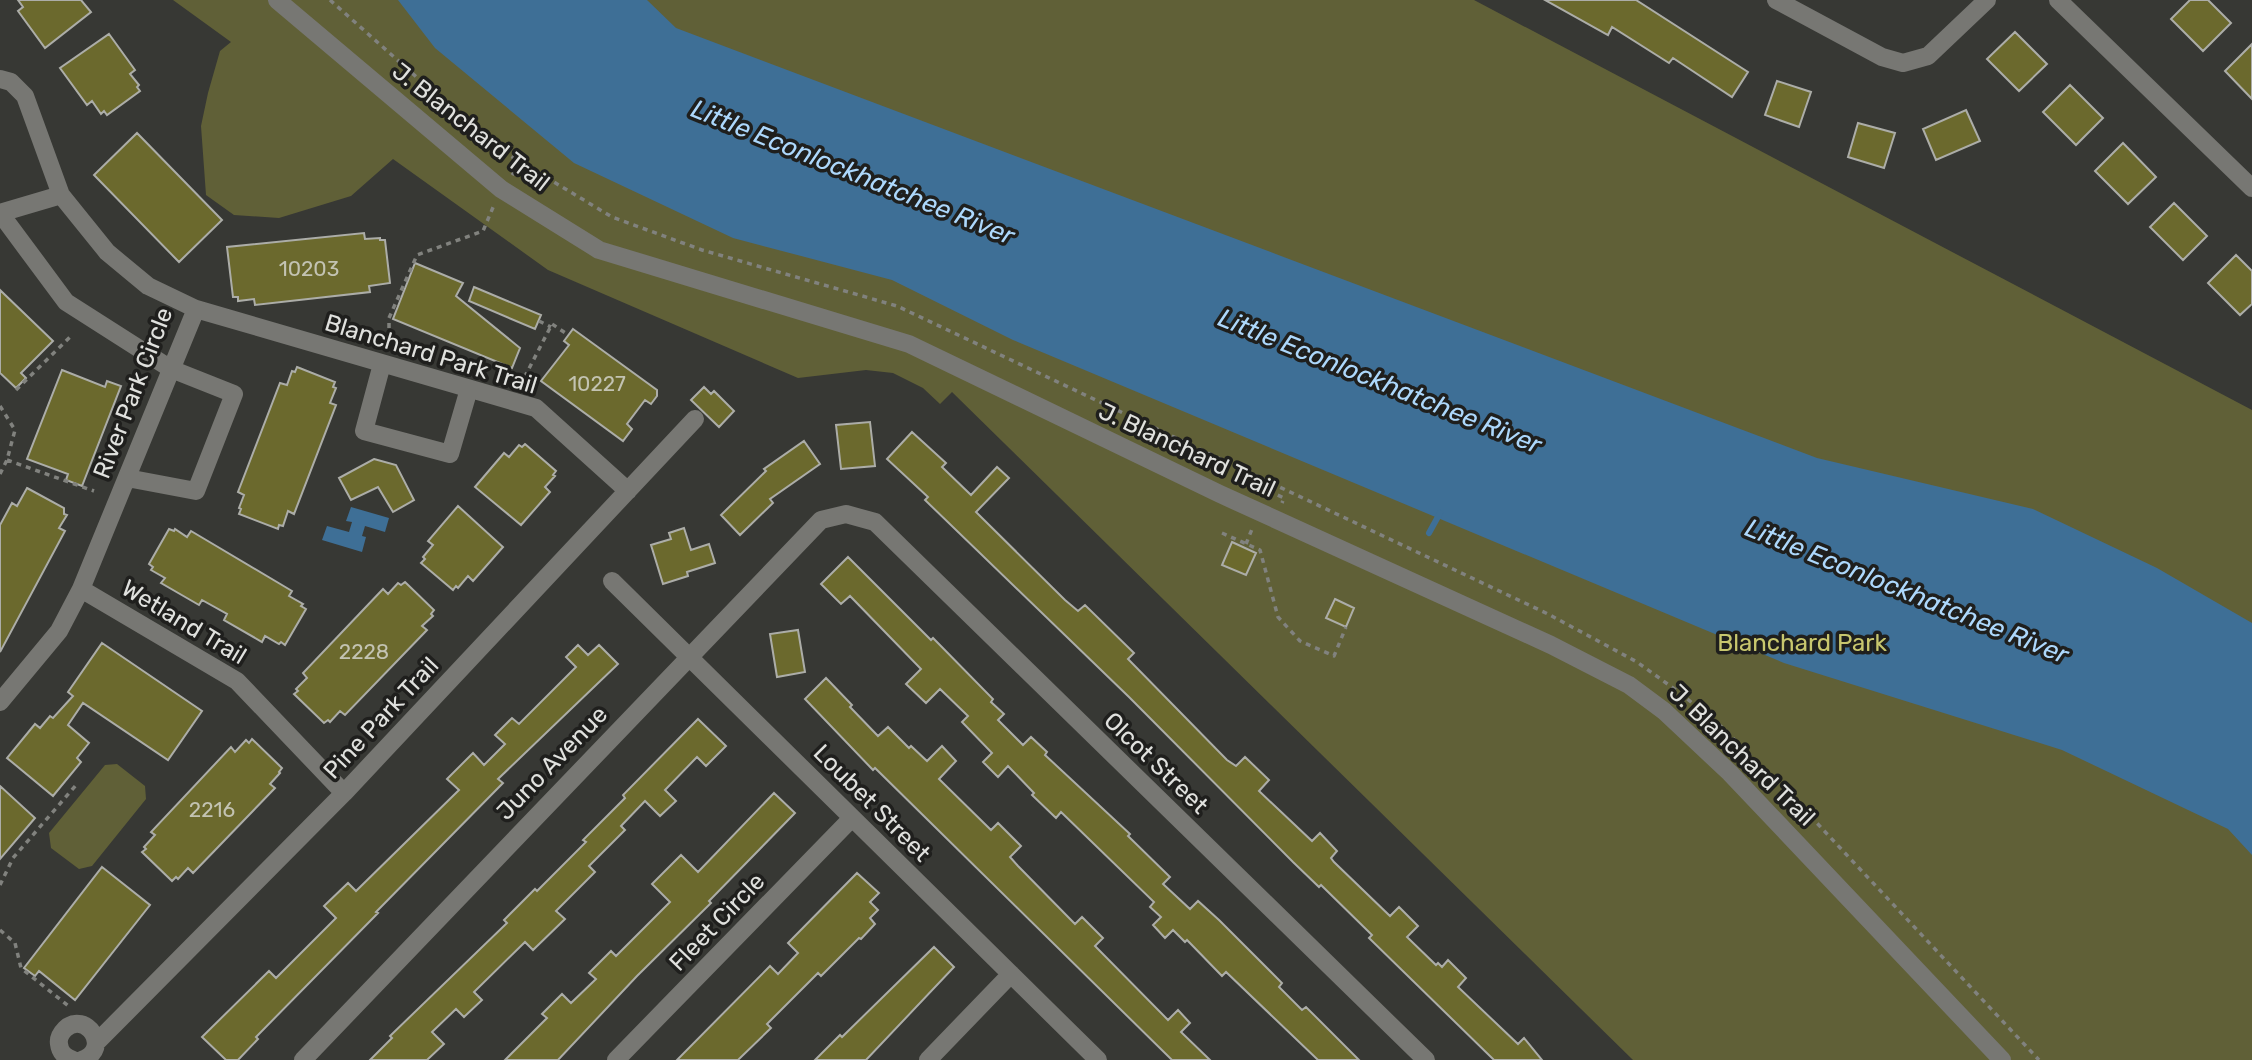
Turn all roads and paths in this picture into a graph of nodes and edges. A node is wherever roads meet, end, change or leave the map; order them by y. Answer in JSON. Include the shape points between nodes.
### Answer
{"nodes":[{"id":1,"x":276,"y":0,"type":"edge"},
{"id":2,"x":1776,"y":0,"type":"edge"},
{"id":3,"x":1987,"y":0,"type":"edge"},
{"id":4,"x":2058,"y":0,"type":"edge"},
{"id":5,"x":0,"y":79,"type":"edge"},
{"id":6,"x":2252,"y":188,"type":"edge"},
{"id":7,"x":501,"y":189,"type":"junction"},
{"id":8,"x":61,"y":195,"type":"junction"},
{"id":9,"x":0,"y":213,"type":"edge"},
{"id":10,"x":196,"y":309,"type":"junction"},
{"id":11,"x":539,"y":321,"type":"dead end"},
{"id":12,"x":551,"y":327,"type":"junction"},
{"id":13,"x":567,"y":334,"type":"dead end"},
{"id":14,"x":71,"y":336,"type":"dead end"},
{"id":15,"x":389,"y":338,"type":"dead end"},
{"id":16,"x":382,"y":364,"type":"junction"},
{"id":17,"x":171,"y":369,"type":"junction"},
{"id":18,"x":469,"y":389,"type":"junction"},
{"id":19,"x":16,"y":390,"type":"dead end"},
{"id":20,"x":515,"y":394,"type":"dead end"},
{"id":21,"x":0,"y":406,"type":"edge"},
{"id":22,"x":695,"y":419,"type":"dead end"},
{"id":23,"x":7,"y":460,"type":"junction"},
{"id":24,"x":0,"y":474,"type":"edge"},
{"id":25,"x":127,"y":478,"type":"junction"},
{"id":26,"x":94,"y":491,"type":"dead end"},
{"id":27,"x":628,"y":491,"type":"junction"},
{"id":28,"x":846,"y":514,"type":"joint"},
{"id":29,"x":1256,"y":521,"type":"dead end"},
{"id":30,"x":1222,"y":533,"type":"dead end"},
{"id":31,"x":1246,"y":544,"type":"junction"},
{"id":32,"x":612,"y":581,"type":"dead end"},
{"id":33,"x":81,"y":589,"type":"junction"},
{"id":34,"x":1346,"y":627,"type":"dead end"},
{"id":35,"x":688,"y":656,"type":"junction"},
{"id":36,"x":0,"y":702,"type":"edge"},
{"id":37,"x":77,"y":784,"type":"dead end"},
{"id":38,"x":344,"y":793,"type":"junction"},
{"id":39,"x":852,"y":818,"type":"junction"},
{"id":40,"x":0,"y":885,"type":"edge"},
{"id":41,"x":0,"y":930,"type":"edge"},
{"id":42,"x":1011,"y":974,"type":"junction"},
{"id":43,"x":72,"y":1008,"type":"dead end"},
{"id":44,"x":96,"y":1043,"type":"junction"},
{"id":45,"x":73,"y":1060,"type":"edge"},
{"id":46,"x":82,"y":1060,"type":"edge"},
{"id":47,"x":303,"y":1060,"type":"edge"},
{"id":48,"x":616,"y":1060,"type":"edge"},
{"id":49,"x":928,"y":1060,"type":"edge"},
{"id":50,"x":1098,"y":1060,"type":"edge"},
{"id":51,"x":1426,"y":1060,"type":"edge"},
{"id":52,"x":2002,"y":1060,"type":"edge"}],
"edges":[{"from":1,"to":7,"type":"street","name":"J. Blanchard Trail"},
{"from":2,"to":3,"type":"street","via":[[1882,57],[1903,63],[1928,56]]},
{"from":4,"to":6,"type":"street"},
{"from":5,"to":8,"type":"street","name":"River Park Circle","via":[[11,82],[25,96]]},
{"from":7,"to":15,"type":"path","via":[[483,231],[417,255],[389,318]]},
{"from":7,"to":52,"type":"street","name":"J. Blanchard Trail","via":[[599,250],[909,344],[1629,685],[1730,773]]},
{"from":8,"to":9,"type":"street"},
{"from":8,"to":10,"type":"street","name":"River Park Circle","via":[[107,252],[148,286]]},
{"from":9,"to":17,"type":"street","via":[[66,302]]},
{"from":10,"to":16,"type":"street","name":"Blanchard Park Trail"},
{"from":10,"to":17,"type":"street","name":"River Park Circle"},
{"from":11,"to":12,"type":"path"},
{"from":12,"to":13,"type":"path"},
{"from":12,"to":20,"type":"path"},
{"from":14,"to":19,"type":"path"},
{"from":16,"to":18,"type":"street","name":"Blanchard Park Trail"},
{"from":16,"to":18,"type":"street","via":[[364,431],[450,454]]},
{"from":17,"to":25,"type":"street","name":"River Park Circle"},
{"from":17,"to":25,"type":"street","via":[[234,394],[196,491]]},
{"from":18,"to":27,"type":"street","name":"Blanchard Park Trail","via":[[536,408]]},
{"from":21,"to":23,"type":"path","via":[[15,430]]},
{"from":22,"to":27,"type":"street","name":"Pine Park Trail"},
{"from":23,"to":24,"type":"path"},
{"from":23,"to":26,"type":"path"},
{"from":25,"to":33,"type":"street","name":"River Park Circle"},
{"from":27,"to":38,"type":"street","name":"Pine Park Trail"},
{"from":28,"to":35,"type":"street","name":"Juno Avenue","via":[[821,520]]},
{"from":28,"to":51,"type":"street","name":"Olcot Street","via":[[875,522]]},
{"from":29,"to":31,"type":"path"},
{"from":30,"to":31,"type":"path"},
{"from":31,"to":34,"type":"path","via":[[1260,550],[1278,617],[1300,641],[1334,656]]},
{"from":32,"to":35,"type":"street","name":"Loubet Street"},
{"from":33,"to":36,"type":"street","name":"River Park Circle","via":[[59,631]]},
{"from":33,"to":38,"type":"street","name":"Wetland Trail","via":[[237,681]]},
{"from":35,"to":39,"type":"street","name":"Loubet Street"},
{"from":35,"to":47,"type":"street","name":"Juno Avenue"},
{"from":37,"to":40,"type":"path","via":[[13,858]]},
{"from":38,"to":44,"type":"street","name":"Pine Park Trail"},
{"from":39,"to":42,"type":"street","name":"Loubet Street"},
{"from":39,"to":48,"type":"street","name":"Fleet Circle"},
{"from":41,"to":43,"type":"path","via":[[15,943],[21,968]]},
{"from":42,"to":49,"type":"street"},
{"from":42,"to":50,"type":"street","name":"Loubet Street"},
{"from":44,"to":45,"type":"street","via":[[89,1027],[66,1027],[59,1043],[63,1054]]},
{"from":44,"to":46,"type":"street","name":"Pine Park Trail","via":[[91,1055]]}]}
